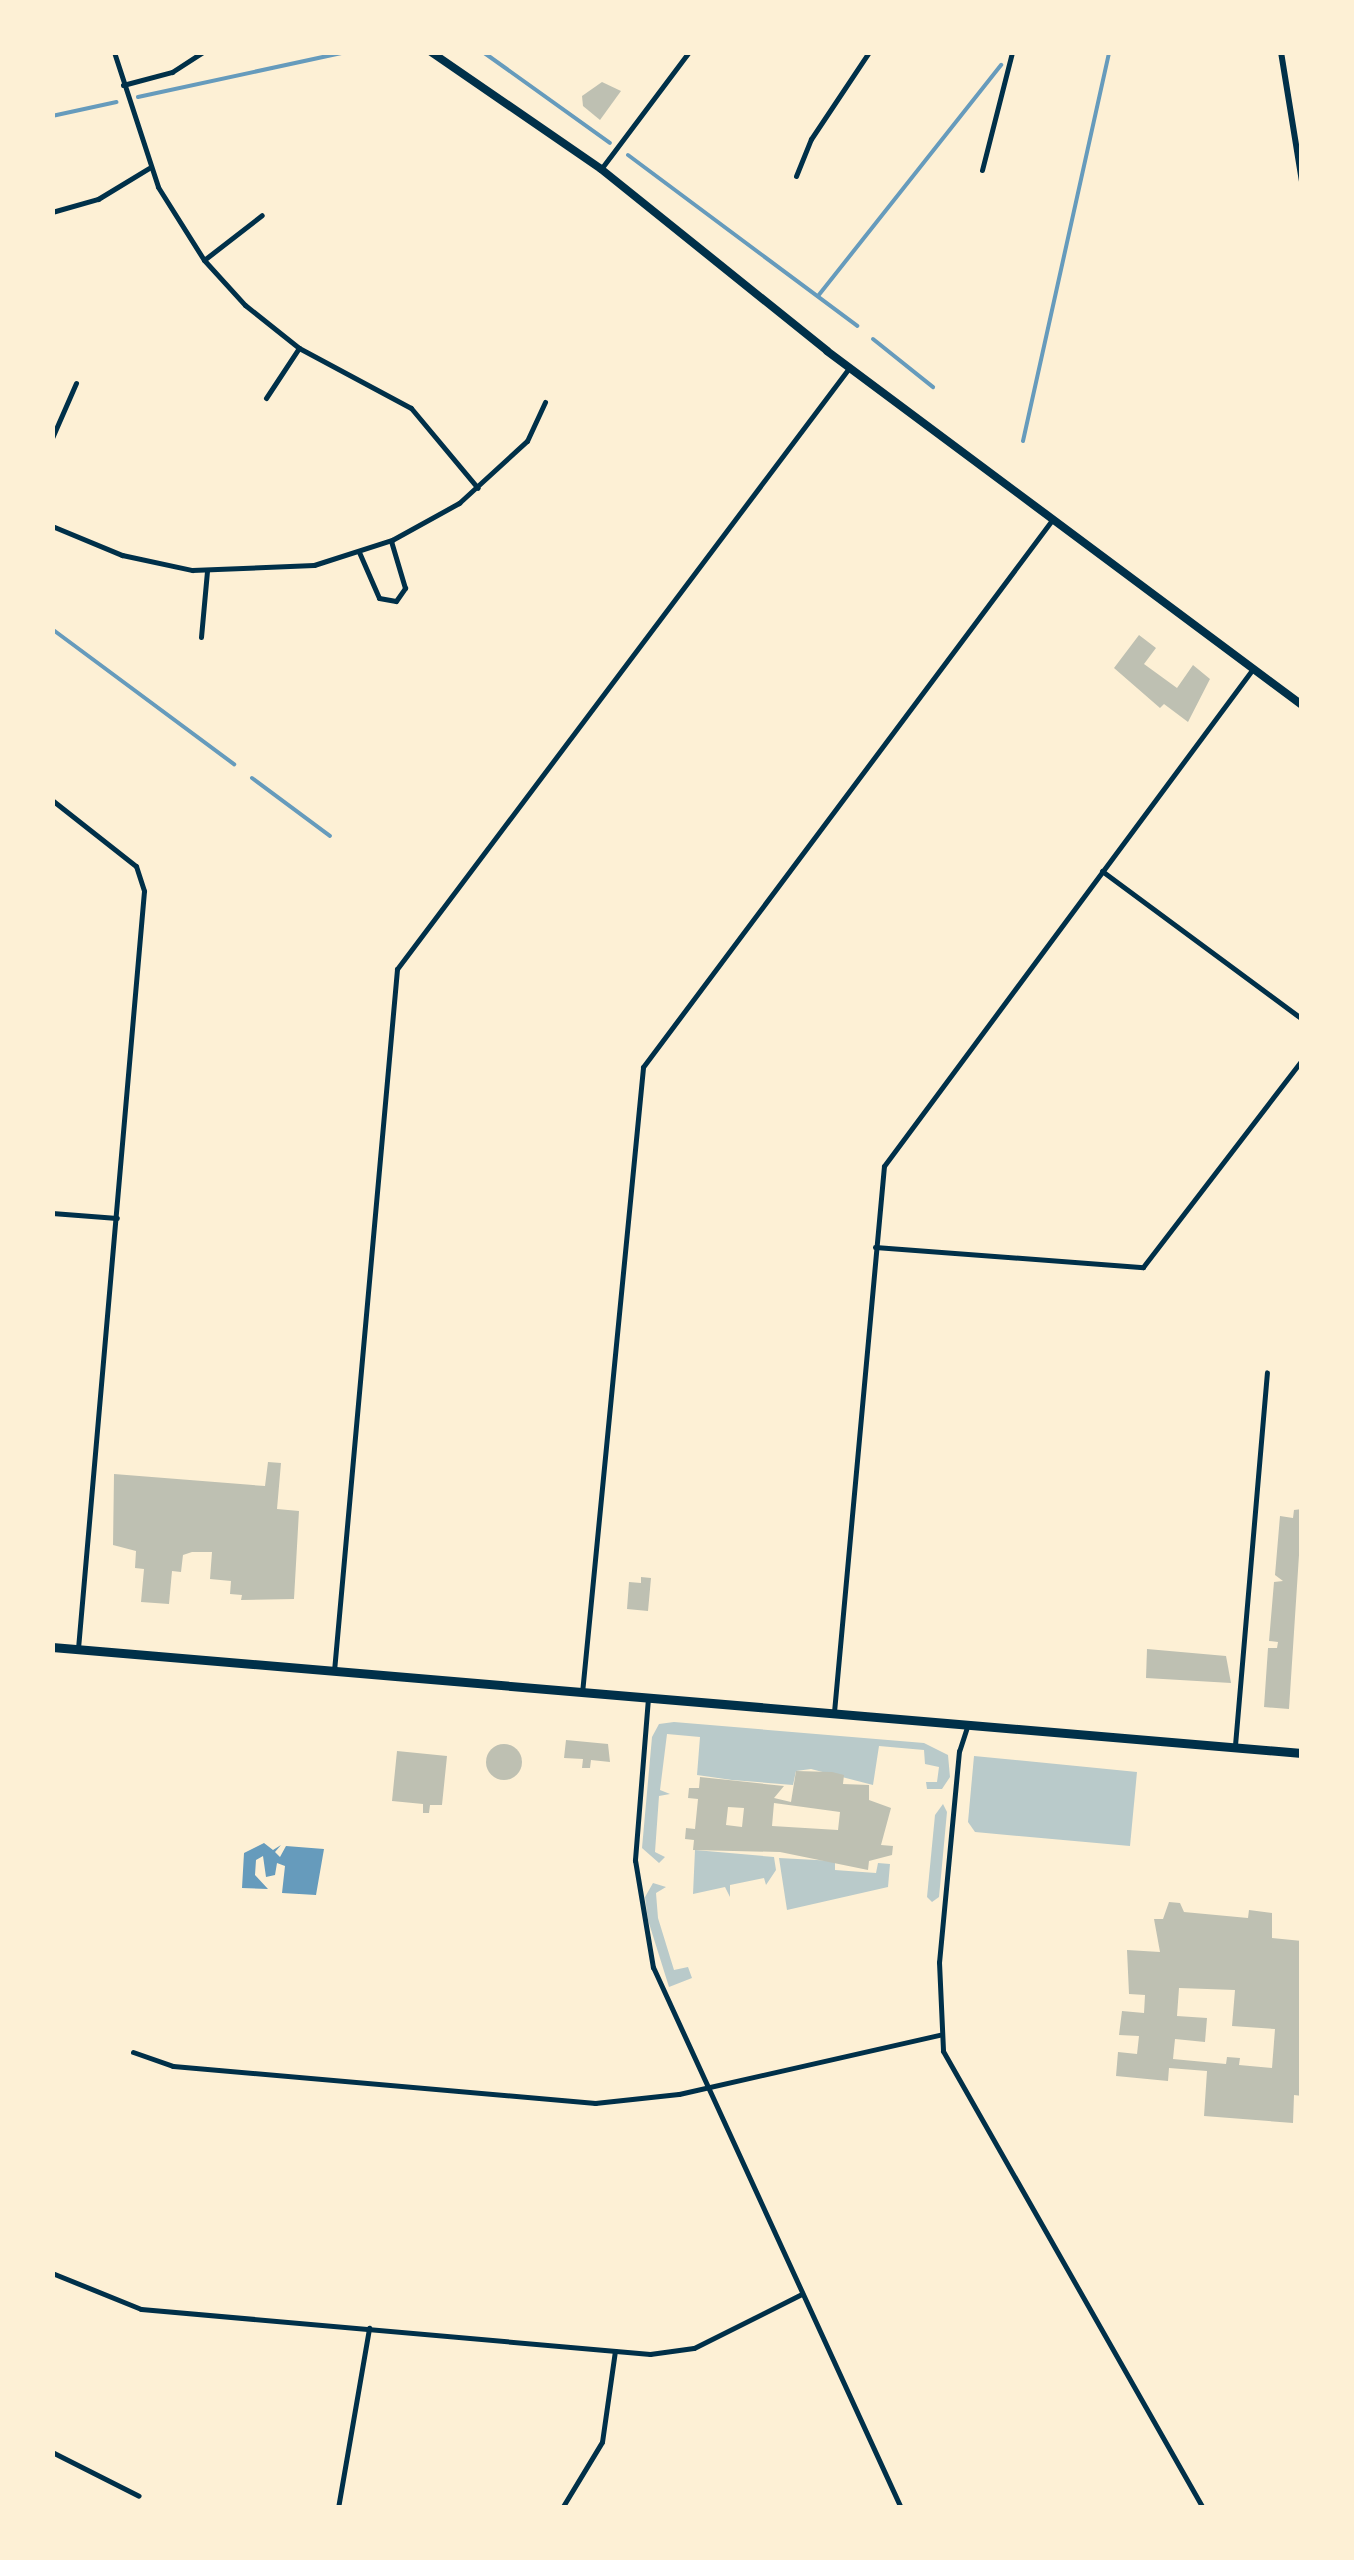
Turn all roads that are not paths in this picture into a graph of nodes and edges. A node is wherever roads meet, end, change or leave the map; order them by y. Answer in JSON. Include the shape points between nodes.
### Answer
{"nodes":[{"id":1,"x":114,"y":52,"type":"edge"},
{"id":2,"x":203,"y":52,"type":"edge"},
{"id":3,"x":430,"y":52,"type":"edge"},
{"id":4,"x":689,"y":52,"type":"edge"},
{"id":5,"x":869,"y":52,"type":"edge"},
{"id":6,"x":1012,"y":52,"type":"edge"},
{"id":7,"x":1281,"y":52,"type":"edge"},
{"id":8,"x":123,"y":85,"type":"junction"},
{"id":9,"x":150,"y":168,"type":"junction"},
{"id":10,"x":600,"y":169,"type":"junction"},
{"id":11,"x":982,"y":170,"type":"dead end"},
{"id":12,"x":796,"y":176,"type":"dead end"},
{"id":13,"x":1302,"y":181,"type":"edge"},
{"id":14,"x":52,"y":212,"type":"edge"},
{"id":15,"x":262,"y":215,"type":"dead end"},
{"id":16,"x":204,"y":260,"type":"junction"},
{"id":17,"x":299,"y":348,"type":"junction"},
{"id":18,"x":850,"y":367,"type":"junction"},
{"id":19,"x":76,"y":383,"type":"dead end"},
{"id":20,"x":266,"y":398,"type":"dead end"},
{"id":21,"x":545,"y":402,"type":"dead end"},
{"id":22,"x":52,"y":438,"type":"edge"},
{"id":23,"x":478,"y":488,"type":"junction"},
{"id":24,"x":1052,"y":519,"type":"junction"},
{"id":25,"x":52,"y":526,"type":"edge"},
{"id":26,"x":391,"y":541,"type":"junction"},
{"id":27,"x":359,"y":552,"type":"junction"},
{"id":28,"x":207,"y":572,"type":"junction"},
{"id":29,"x":201,"y":637,"type":"dead end"},
{"id":30,"x":1252,"y":670,"type":"junction"},
{"id":31,"x":1302,"y":704,"type":"edge"},
{"id":32,"x":52,"y":800,"type":"edge"},
{"id":33,"x":1102,"y":871,"type":"junction"},
{"id":34,"x":1302,"y":1019,"type":"edge"},
{"id":35,"x":1302,"y":1060,"type":"edge"},
{"id":36,"x":52,"y":1213,"type":"edge"},
{"id":37,"x":116,"y":1218,"type":"junction"},
{"id":38,"x":875,"y":1247,"type":"junction"},
{"id":39,"x":1268,"y":1372,"type":"dead end"},
{"id":40,"x":52,"y":1647,"type":"edge"},
{"id":41,"x":78,"y":1649,"type":"junction"},
{"id":42,"x":334,"y":1671,"type":"junction"},
{"id":43,"x":582,"y":1692,"type":"junction"},
{"id":44,"x":648,"y":1698,"type":"junction"},
{"id":45,"x":834,"y":1714,"type":"junction"},
{"id":46,"x":968,"y":1727,"type":"junction"},
{"id":47,"x":1235,"y":1748,"type":"junction"},
{"id":48,"x":1302,"y":1753,"type":"edge"},
{"id":49,"x":938,"y":2035,"type":"junction"},
{"id":50,"x":133,"y":2052,"type":"dead end"},
{"id":51,"x":707,"y":2088,"type":"junction"},
{"id":52,"x":52,"y":2273,"type":"edge"},
{"id":53,"x":802,"y":2294,"type":"junction"},
{"id":54,"x":369,"y":2328,"type":"junction"},
{"id":55,"x":615,"y":2351,"type":"junction"},
{"id":56,"x":52,"y":2452,"type":"edge"},
{"id":57,"x":139,"y":2496,"type":"dead end"},
{"id":58,"x":338,"y":2508,"type":"edge"},
{"id":59,"x":562,"y":2508,"type":"edge"},
{"id":60,"x":901,"y":2508,"type":"edge"},
{"id":61,"x":1202,"y":2508,"type":"edge"}],
"edges":[{"from":1,"to":8,"type":"street"},
{"from":2,"to":8,"type":"street","via":[[172,72]]},
{"from":3,"to":10,"type":"main road"},
{"from":4,"to":10,"type":"street"},
{"from":5,"to":12,"type":"street","via":[[811,139]]},
{"from":6,"to":11,"type":"street"},
{"from":7,"to":13,"type":"street"},
{"from":8,"to":9,"type":"street"},
{"from":9,"to":14,"type":"street","via":[[98,199]]},
{"from":9,"to":16,"type":"street"},
{"from":10,"to":18,"type":"main road"},
{"from":15,"to":16,"type":"street"},
{"from":16,"to":17,"type":"street","via":[[244,305]]},
{"from":17,"to":20,"type":"street"},
{"from":17,"to":23,"type":"street","via":[[411,408]]},
{"from":18,"to":24,"type":"main road"},
{"from":18,"to":42,"type":"street","via":[[397,969]]},
{"from":19,"to":22,"type":"street"},
{"from":21,"to":23,"type":"street","via":[[527,441]]},
{"from":23,"to":26,"type":"street"},
{"from":24,"to":30,"type":"main road"},
{"from":24,"to":43,"type":"street","via":[[643,1066]]},
{"from":25,"to":28,"type":"street","via":[[122,555]]},
{"from":26,"to":27,"type":"street"},
{"from":26,"to":27,"type":"street","via":[[404,578],[396,601],[380,598]]},
{"from":27,"to":28,"type":"street","via":[[266,572]]},
{"from":28,"to":29,"type":"street"},
{"from":30,"to":31,"type":"main road"},
{"from":30,"to":33,"type":"street"},
{"from":32,"to":37,"type":"street","via":[[125,856],[143,880]]},
{"from":33,"to":34,"type":"street"},
{"from":33,"to":38,"type":"street","via":[[887,1159]]},
{"from":35,"to":38,"type":"street","via":[[1143,1268]]},
{"from":36,"to":37,"type":"street"},
{"from":37,"to":41,"type":"street"},
{"from":38,"to":45,"type":"street"},
{"from":39,"to":47,"type":"street"},
{"from":40,"to":41,"type":"main road"},
{"from":41,"to":42,"type":"main road"},
{"from":42,"to":43,"type":"main road"},
{"from":43,"to":44,"type":"main road"},
{"from":44,"to":45,"type":"main road"},
{"from":44,"to":51,"type":"street","via":[[636,1838],[638,1908],[653,1967]]},
{"from":45,"to":46,"type":"main road"},
{"from":46,"to":47,"type":"main road"},
{"from":46,"to":49,"type":"street","via":[[959,1751]]},
{"from":47,"to":48,"type":"main road"},
{"from":49,"to":51,"type":"street"},
{"from":49,"to":61,"type":"street","via":[[954,2076]]},
{"from":50,"to":51,"type":"street","via":[[173,2066],[595,2103]]},
{"from":51,"to":53,"type":"street"},
{"from":52,"to":54,"type":"street","via":[[132,2308]]},
{"from":53,"to":55,"type":"street","via":[[694,2348],[669,2354]]},
{"from":53,"to":60,"type":"street"},
{"from":54,"to":55,"type":"street"},
{"from":54,"to":58,"type":"street"},
{"from":55,"to":59,"type":"street","via":[[602,2442]]},
{"from":56,"to":57,"type":"street"}]}
